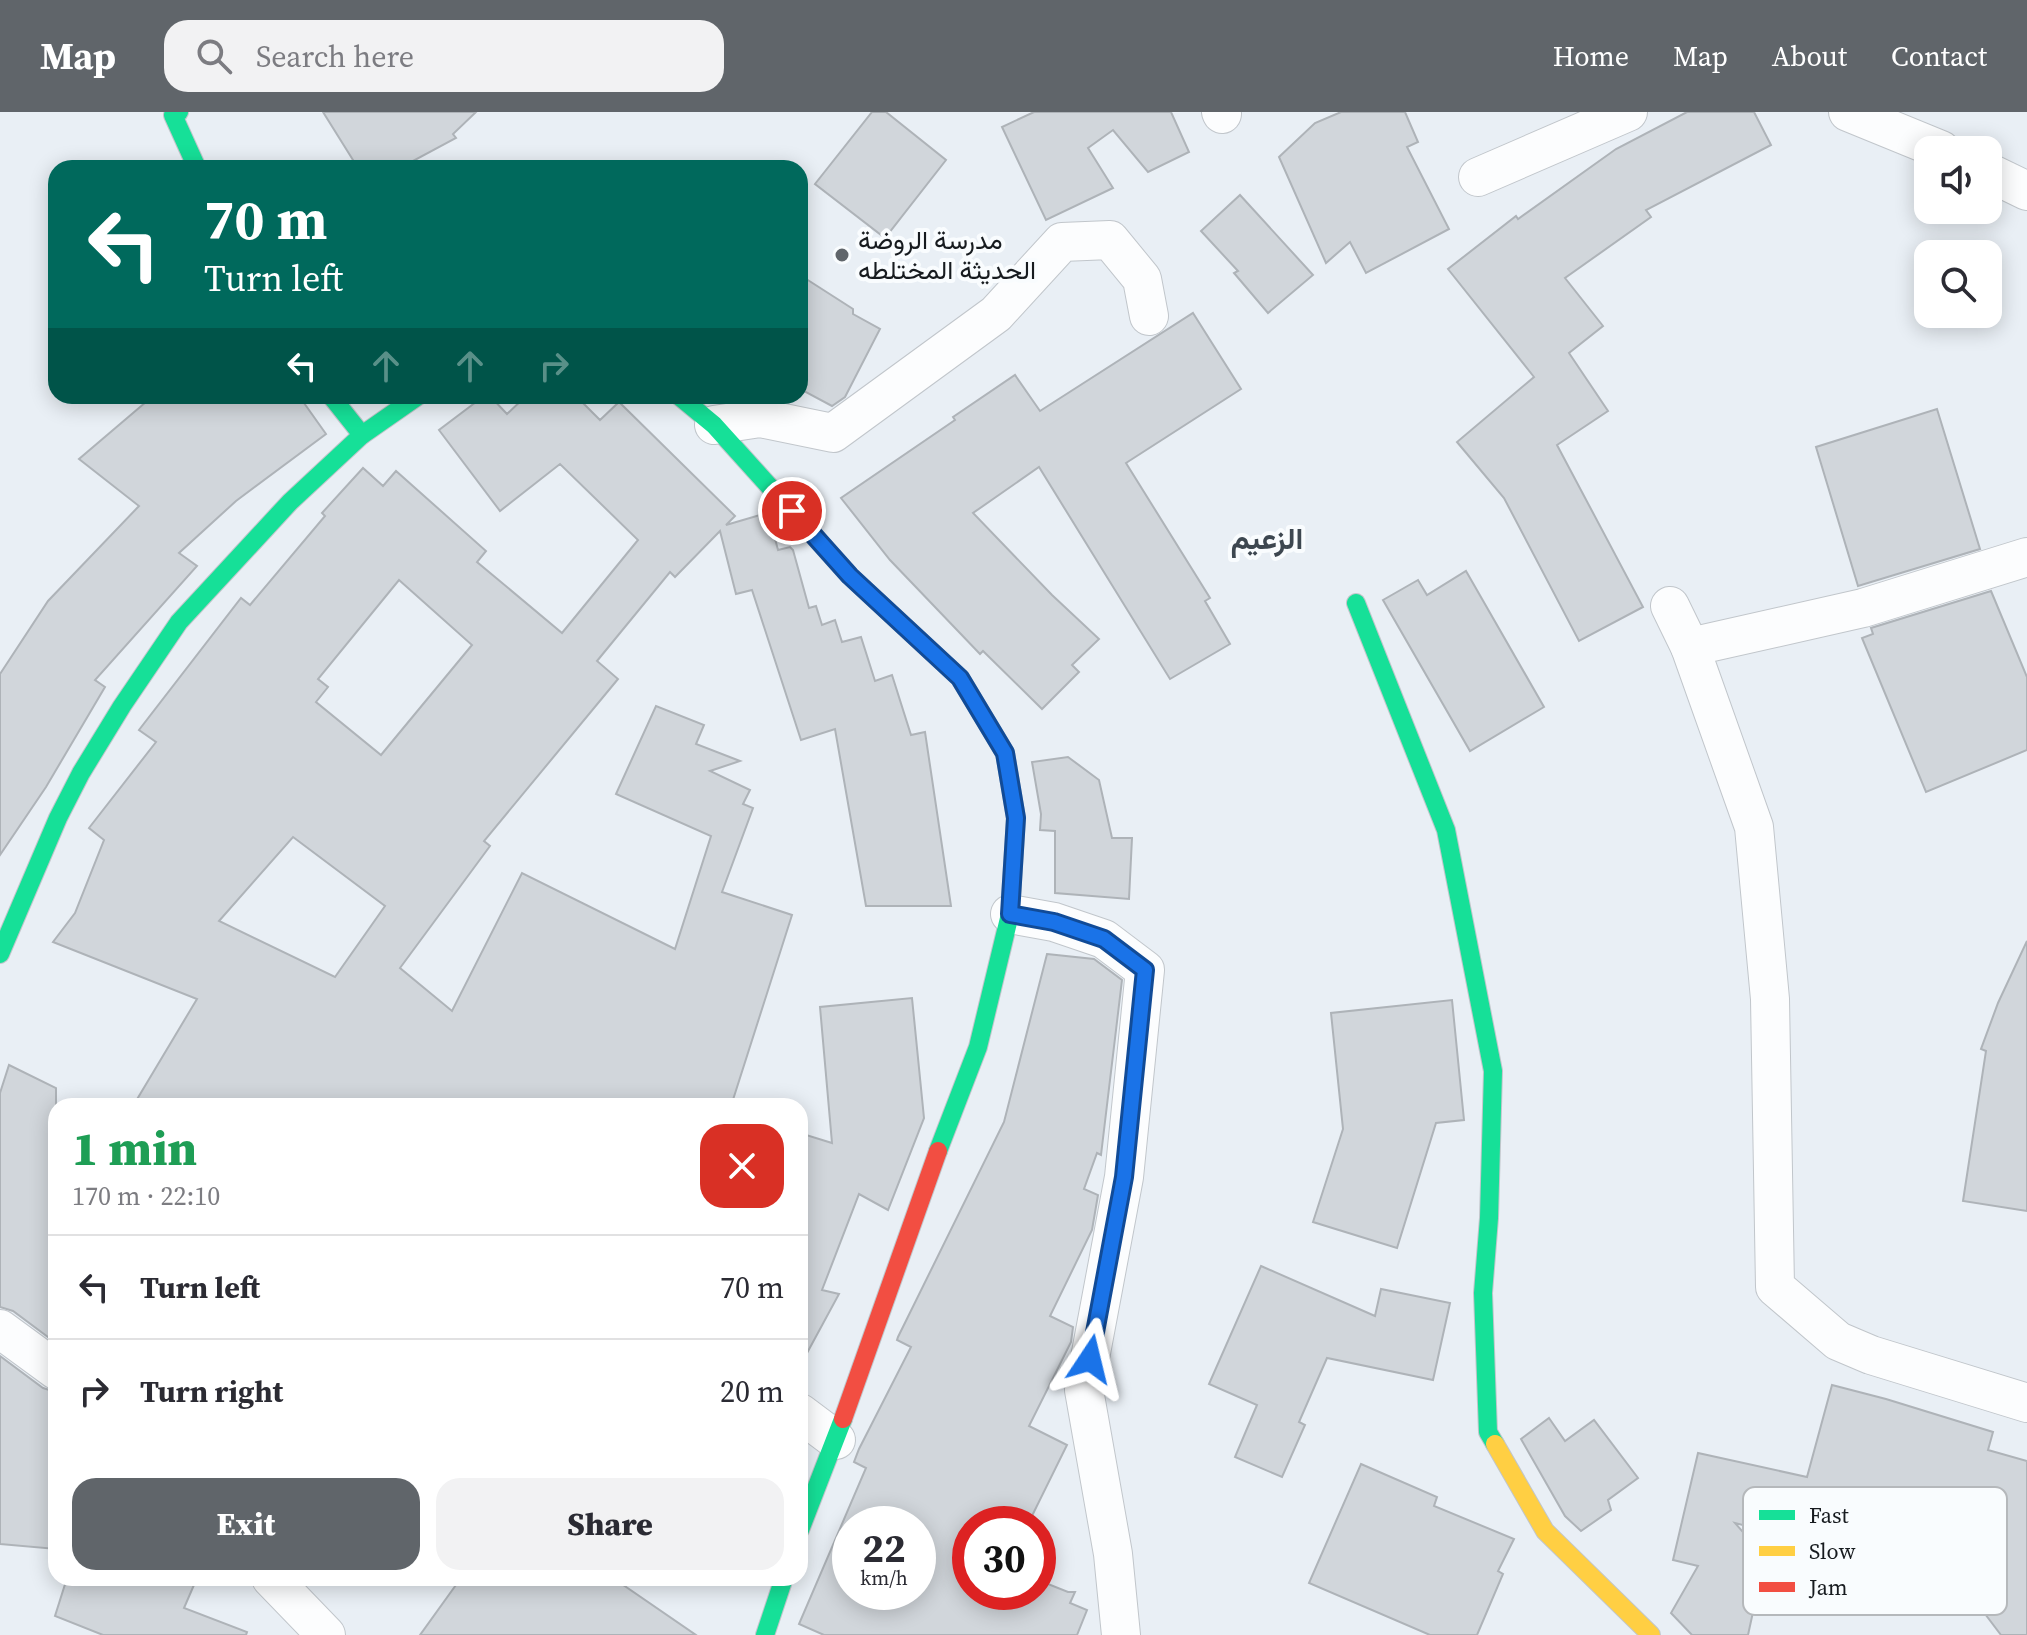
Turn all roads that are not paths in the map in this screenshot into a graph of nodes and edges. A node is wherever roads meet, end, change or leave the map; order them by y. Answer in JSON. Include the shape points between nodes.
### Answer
{"nodes":[{"id":1,"x":1628,"y":112,"type":"edge"},
{"id":2,"x":1848,"y":112,"type":"edge"},
{"id":3,"x":174,"y":113,"type":"edge"},
{"id":4,"x":1914,"y":139,"type":"edge"},
{"id":5,"x":194,"y":160,"type":"edge"},
{"id":6,"x":1478,"y":177,"type":"dead end"},
{"id":7,"x":2002,"y":179,"type":"edge"},
{"id":8,"x":2027,"y":191,"type":"edge"},
{"id":9,"x":1149,"y":316,"type":"dead end"},
{"id":10,"x":337,"y":404,"type":"edge"},
{"id":11,"x":407,"y":404,"type":"edge"},
{"id":12,"x":689,"y":404,"type":"edge"},
{"id":13,"x":714,"y":425,"type":"junction"},
{"id":14,"x":362,"y":435,"type":"junction"},
{"id":15,"x":2027,"y":557,"type":"edge"},
{"id":16,"x":1356,"y":603,"type":"dead end"},
{"id":17,"x":1670,"y":606,"type":"dead end"},
{"id":18,"x":1690,"y":647,"type":"junction"},
{"id":19,"x":1010,"y":914,"type":"junction"},
{"id":20,"x":0,"y":954,"type":"edge"},
{"id":21,"x":0,"y":1329,"type":"edge"},
{"id":22,"x":48,"y":1364,"type":"edge"},
{"id":23,"x":2027,"y":1403,"type":"edge"},
{"id":24,"x":808,"y":1419,"type":"edge"},
{"id":25,"x":836,"y":1440,"type":"junction"},
{"id":26,"x":808,"y":1510,"type":"edge"},
{"id":27,"x":279,"y":1586,"type":"edge"},
{"id":28,"x":781,"y":1586,"type":"edge"},
{"id":29,"x":326,"y":1635,"type":"edge"},
{"id":30,"x":765,"y":1635,"type":"edge"},
{"id":31,"x":1121,"y":1635,"type":"edge"},
{"id":32,"x":1651,"y":1635,"type":"edge"}],
"edges":[{"from":1,"to":6,"type":"street"},
{"from":2,"to":4,"type":"street"},
{"from":3,"to":5,"type":"street"},
{"from":7,"to":8,"type":"street"},
{"from":9,"to":13,"type":"street","via":[[1142,279],[1110,240],[1062,242],[996,314],[833,433],[760,418]]},
{"from":10,"to":14,"type":"street"},
{"from":11,"to":14,"type":"street"},
{"from":12,"to":13,"type":"street"},
{"from":13,"to":19,"type":"street","via":[[850,576],[960,678],[1005,753],[1016,818]]},
{"from":14,"to":20,"type":"street","via":[[290,502],[179,622],[81,773]]},
{"from":15,"to":18,"type":"street","via":[[1863,608]]},
{"from":16,"to":32,"type":"street","via":[[1446,830],[1493,1071],[1483,1293],[1488,1432],[1545,1531]]},
{"from":17,"to":18,"type":"street"},
{"from":18,"to":23,"type":"street","via":[[1754,827],[1770,999],[1775,1287],[1838,1341]]},
{"from":19,"to":25,"type":"street","via":[[978,1047]]},
{"from":19,"to":31,"type":"street","via":[[1104,939],[1145,970],[1124,1177],[1084,1390],[1113,1554]]},
{"from":21,"to":22,"type":"street"},
{"from":24,"to":25,"type":"street"},
{"from":25,"to":26,"type":"street"},
{"from":27,"to":29,"type":"street"},
{"from":28,"to":30,"type":"street"}]}
